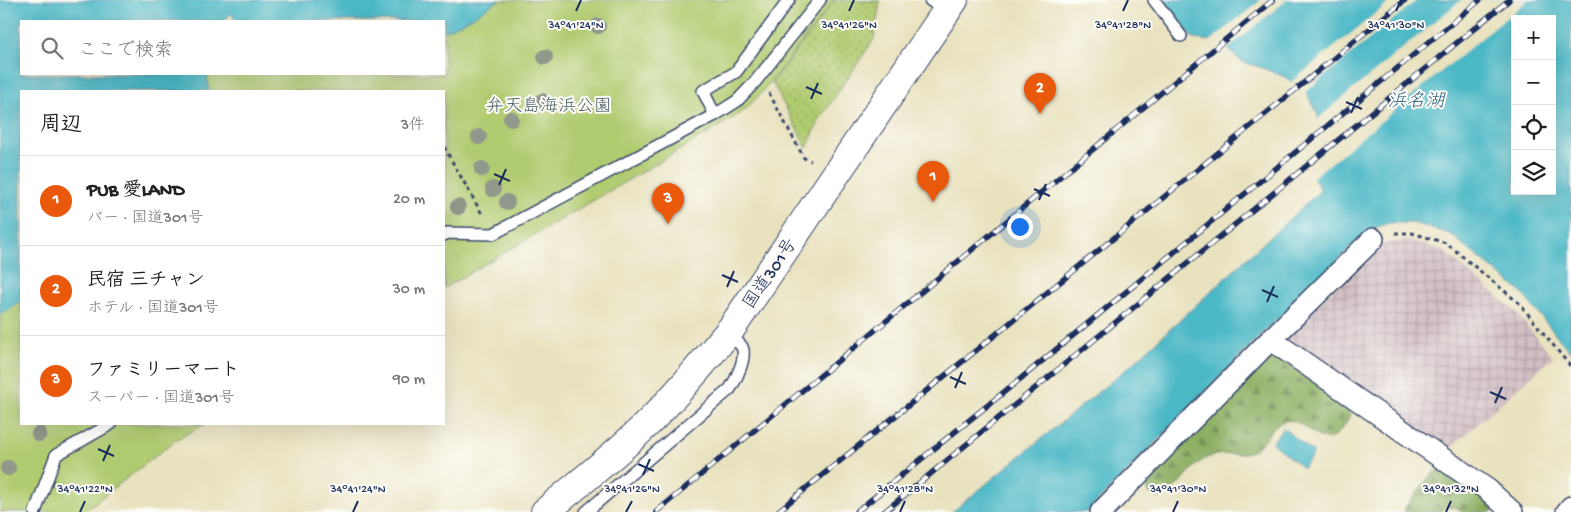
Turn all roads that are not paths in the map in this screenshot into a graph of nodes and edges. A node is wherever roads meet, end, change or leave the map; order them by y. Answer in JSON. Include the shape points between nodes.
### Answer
{"nodes":[{"id":1,"x":789,"y":0,"type":"edge"},
{"id":2,"x":820,"y":0,"type":"edge"},
{"id":3,"x":1154,"y":0,"type":"edge"},
{"id":4,"x":943,"y":4,"type":"edge"},
{"id":5,"x":1181,"y":36,"type":"dead end"},
{"id":6,"x":715,"y":115,"type":"junction"},
{"id":7,"x":445,"y":234,"type":"edge"},
{"id":8,"x":1373,"y":240,"type":"road end"},
{"id":9,"x":727,"y":334,"type":"junction"},
{"id":10,"x":1272,"y":338,"type":"junction"},
{"id":11,"x":109,"y":425,"type":"edge"},
{"id":12,"x":1571,"y":508,"type":"edge"},
{"id":13,"x":35,"y":512,"type":"edge"},
{"id":14,"x":545,"y":512,"type":"edge"},
{"id":15,"x":586,"y":512,"type":"edge"},
{"id":16,"x":1101,"y":512,"type":"edge"},
{"id":17,"x":1512,"y":512,"type":"edge"},
{"id":18,"x":1567,"y":512,"type":"edge"}],
"edges":[{"from":1,"to":6,"type":"lane","via":[[736,72],[703,91]]},
{"from":2,"to":6,"type":"lane","via":[[757,81],[737,101]]},
{"from":3,"to":5,"type":"lane"},
{"from":4,"to":9,"type":"highway","name":"国道301号","via":[[788,246]]},
{"from":6,"to":7,"type":"lane","via":[[493,234]]},
{"from":8,"to":10,"type":"street"},
{"from":9,"to":14,"type":"highway","name":"国道301号","via":[[643,428]]},
{"from":9,"to":15,"type":"lane","via":[[743,349],[730,389]]},
{"from":10,"to":16,"type":"street"},
{"from":10,"to":17,"type":"street","via":[[1488,490]]},
{"from":11,"to":13,"type":"lane","via":[[56,455]]},
{"from":12,"to":18,"type":"street"}]}
